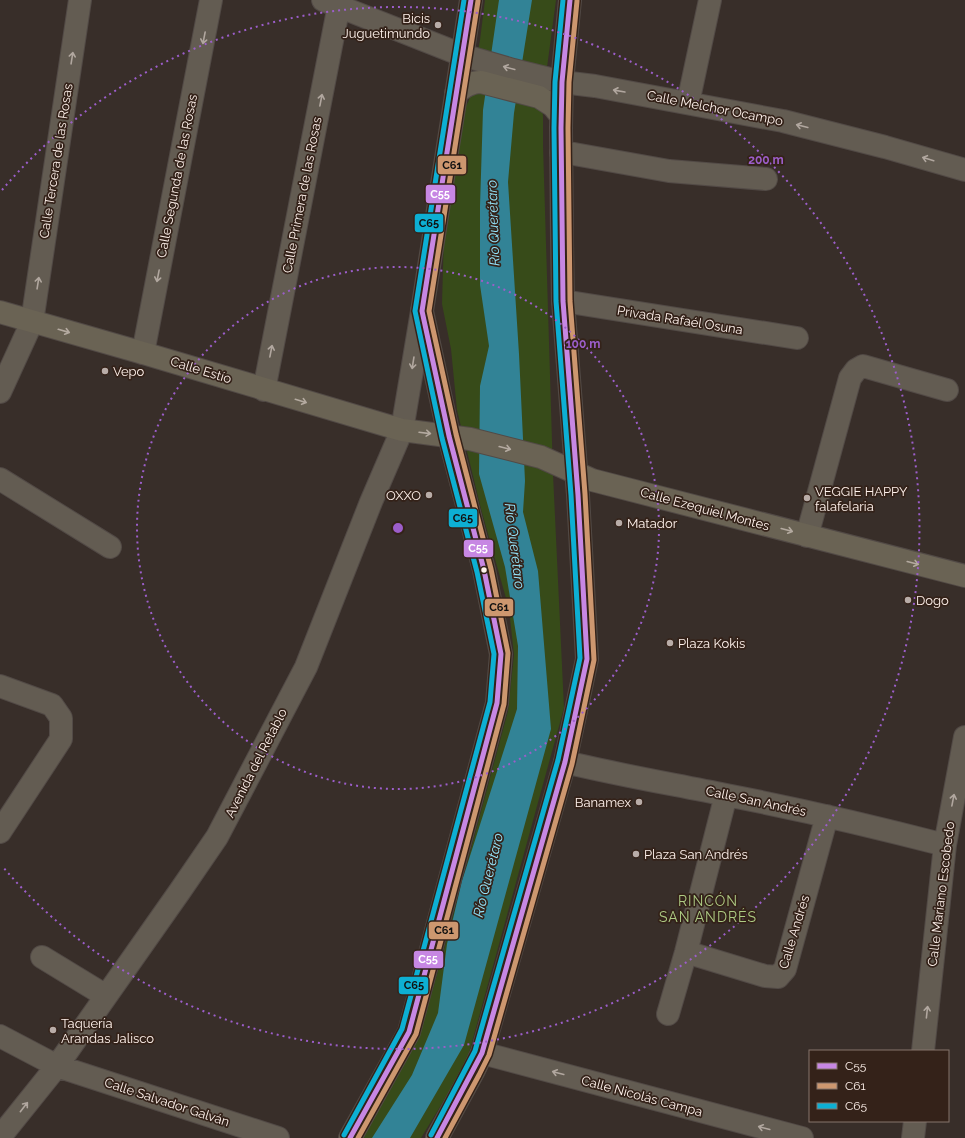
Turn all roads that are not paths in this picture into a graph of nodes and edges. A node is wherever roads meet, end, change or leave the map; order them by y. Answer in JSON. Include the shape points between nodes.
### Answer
{"nodes":[{"id":1,"x":80,"y":0,"type":"edge"},
{"id":2,"x":211,"y":0,"type":"edge"},
{"id":3,"x":471,"y":0,"type":"edge"},
{"id":4,"x":570,"y":0,"type":"edge"},
{"id":5,"x":710,"y":0,"type":"edge"},
{"id":6,"x":334,"y":2,"type":"edge"},
{"id":7,"x":471,"y":58,"type":"junction"},
{"id":8,"x":562,"y":82,"type":"junction"},
{"id":9,"x":535,"y":85,"type":"junction"},
{"id":10,"x":456,"y":93,"type":"junction"},
{"id":11,"x":688,"y":103,"type":"junction"},
{"id":12,"x":561,"y":116,"type":"junction"},
{"id":13,"x":561,"y":153,"type":"junction"},
{"id":14,"x":965,"y":170,"type":"edge"},
{"id":15,"x":766,"y":179,"type":"dead end"},
{"id":16,"x":564,"y":301,"type":"junction"},
{"id":17,"x":422,"y":311,"type":"junction"},
{"id":18,"x":0,"y":312,"type":"edge"},
{"id":19,"x":32,"y":322,"type":"junction"},
{"id":20,"x":797,"y":338,"type":"dead end"},
{"id":21,"x":143,"y":353,"type":"junction"},
{"id":22,"x":264,"y":390,"type":"junction"},
{"id":23,"x":947,"y":390,"type":"dead end"},
{"id":24,"x":0,"y":392,"type":"edge"},
{"id":25,"x":402,"y":430,"type":"junction"},
{"id":26,"x":449,"y":436,"type":"junction"},
{"id":27,"x":576,"y":472,"type":"junction"},
{"id":28,"x":0,"y":479,"type":"edge"},
{"id":29,"x":807,"y":536,"type":"junction"},
{"id":30,"x":110,"y":547,"type":"dead end"},
{"id":31,"x":965,"y":576,"type":"edge"},
{"id":32,"x":0,"y":686,"type":"edge"},
{"id":33,"x":965,"y":737,"type":"edge"},
{"id":34,"x":565,"y":762,"type":"junction"},
{"id":35,"x":726,"y":795,"type":"junction"},
{"id":36,"x":827,"y":816,"type":"junction"},
{"id":37,"x":0,"y":832,"type":"edge"},
{"id":38,"x":945,"y":845,"type":"junction"},
{"id":39,"x":686,"y":952,"type":"junction"},
{"id":40,"x":42,"y":957,"type":"dead end"},
{"id":41,"x":106,"y":996,"type":"junction"},
{"id":42,"x":668,"y":1014,"type":"dead end"},
{"id":43,"x":0,"y":1036,"type":"edge"},
{"id":44,"x":923,"y":1050,"type":"edge"},
{"id":45,"x":482,"y":1053,"type":"junction"},
{"id":46,"x":57,"y":1066,"type":"junction"},
{"id":47,"x":915,"y":1122,"type":"edge"},
{"id":48,"x":0,"y":1137,"type":"edge"},
{"id":49,"x":278,"y":1138,"type":"edge"},
{"id":50,"x":350,"y":1138,"type":"edge"},
{"id":51,"x":436,"y":1138,"type":"edge"},
{"id":52,"x":802,"y":1138,"type":"edge"},
{"id":53,"x":913,"y":1138,"type":"edge"}],
"edges":[{"from":19,"to":1,"type":"street","name":"Calle Tercera de las Rosas","one_way":true},
{"from":2,"to":21,"type":"street","name":"Calle Segunda de las Rosas","one_way":true},
{"from":3,"to":7,"type":"main road"},
{"from":4,"to":8,"type":"main road"},
{"from":5,"to":11,"type":"street"},
{"from":6,"to":7,"type":"street","name":"Calle Melchor Ocampo"},
{"from":22,"to":6,"type":"street","name":"Calle Primera de las Rosas","one_way":true},
{"from":9,"to":7,"type":"street","name":"Calle Melchor Ocampo","one_way":true},
{"from":7,"to":10,"type":"main road"},
{"from":8,"to":9,"type":"street","name":"Calle Melchor Ocampo"},
{"from":11,"to":8,"type":"street","name":"Calle Melchor Ocampo","one_way":true},
{"from":8,"to":12,"type":"main road"},
{"from":9,"to":10,"type":"main road","via":[[475,82]]},
{"from":9,"to":12,"type":"main road","via":[[539,97],[553,106]]},
{"from":10,"to":17,"type":"main road"},
{"from":14,"to":11,"type":"street","name":"Calle Melchor Ocampo","one_way":true,"via":[[783,121]]},
{"from":12,"to":13,"type":"main road"},
{"from":13,"to":15,"type":"street","via":[[669,171]]},
{"from":13,"to":16,"type":"main road"},
{"from":16,"to":20,"type":"street","name":"Privada Rafaél Osuna"},
{"from":16,"to":27,"type":"main road"},
{"from":17,"to":25,"type":"street","name":"Avenida del Retablo","one_way":true},
{"from":17,"to":26,"type":"main road"},
{"from":18,"to":19,"type":"main road","name":"Calle Estío"},
{"from":19,"to":21,"type":"main road","name":"Calle Estío","one_way":true},
{"from":19,"to":24,"type":"street","name":"Calle Tercera de las Rosas"},
{"from":21,"to":22,"type":"main road","name":"Calle Estío"},
{"from":22,"to":25,"type":"main road","name":"Calle Estío","one_way":true},
{"from":23,"to":29,"type":"street","via":[[863,366],[856,370],[850,378]]},
{"from":25,"to":26,"type":"main road","one_way":true},
{"from":25,"to":41,"type":"street","name":"Avenida del Retablo","via":[[306,667],[221,830]]},
{"from":26,"to":27,"type":"main road","name":"Calle Ezequiel Montes","one_way":true,"via":[[541,457]]},
{"from":26,"to":50,"type":"main road","via":[[484,570],[501,654],[497,703],[409,1032]]},
{"from":27,"to":29,"type":"main road","name":"Calle Ezequiel Montes","one_way":true,"via":[[592,480]]},
{"from":27,"to":34,"type":"main road","via":[[587,659]]},
{"from":28,"to":30,"type":"street"},
{"from":29,"to":31,"type":"main road","name":"Calle Ezequiel Montes","one_way":true},
{"from":32,"to":37,"type":"street","via":[[52,705],[61,718],[61,738]]},
{"from":38,"to":33,"type":"street","name":"Calle Mariano Escobedo","one_way":true},
{"from":34,"to":35,"type":"street","name":"Calle San Andrés","via":[[612,774]]},
{"from":34,"to":45,"type":"main road"},
{"from":35,"to":36,"type":"street","name":"Calle San Andrés"},
{"from":35,"to":39,"type":"street"},
{"from":36,"to":38,"type":"street","name":"Calle San Andrés"},
{"from":36,"to":39,"type":"street","name":"Calle Andrés","via":[[785,969],[778,977],[766,976]]},
{"from":44,"to":38,"type":"street","name":"Calle Mariano Escobedo","one_way":true},
{"from":39,"to":42,"type":"street"},
{"from":40,"to":41,"type":"street"},
{"from":41,"to":46,"type":"street","name":"Avenida del Retablo"},
{"from":43,"to":46,"type":"street","name":"Calle Salvador Galván"},
{"from":45,"to":51,"type":"main road"},
{"from":52,"to":45,"type":"street","name":"Calle Nicolás Campa","one_way":true},
{"from":48,"to":46,"type":"street","name":"Avenida del Retablo","one_way":true},
{"from":46,"to":49,"type":"street","name":"Calle Salvador Galván"},
{"from":47,"to":53,"type":"street"}]}
